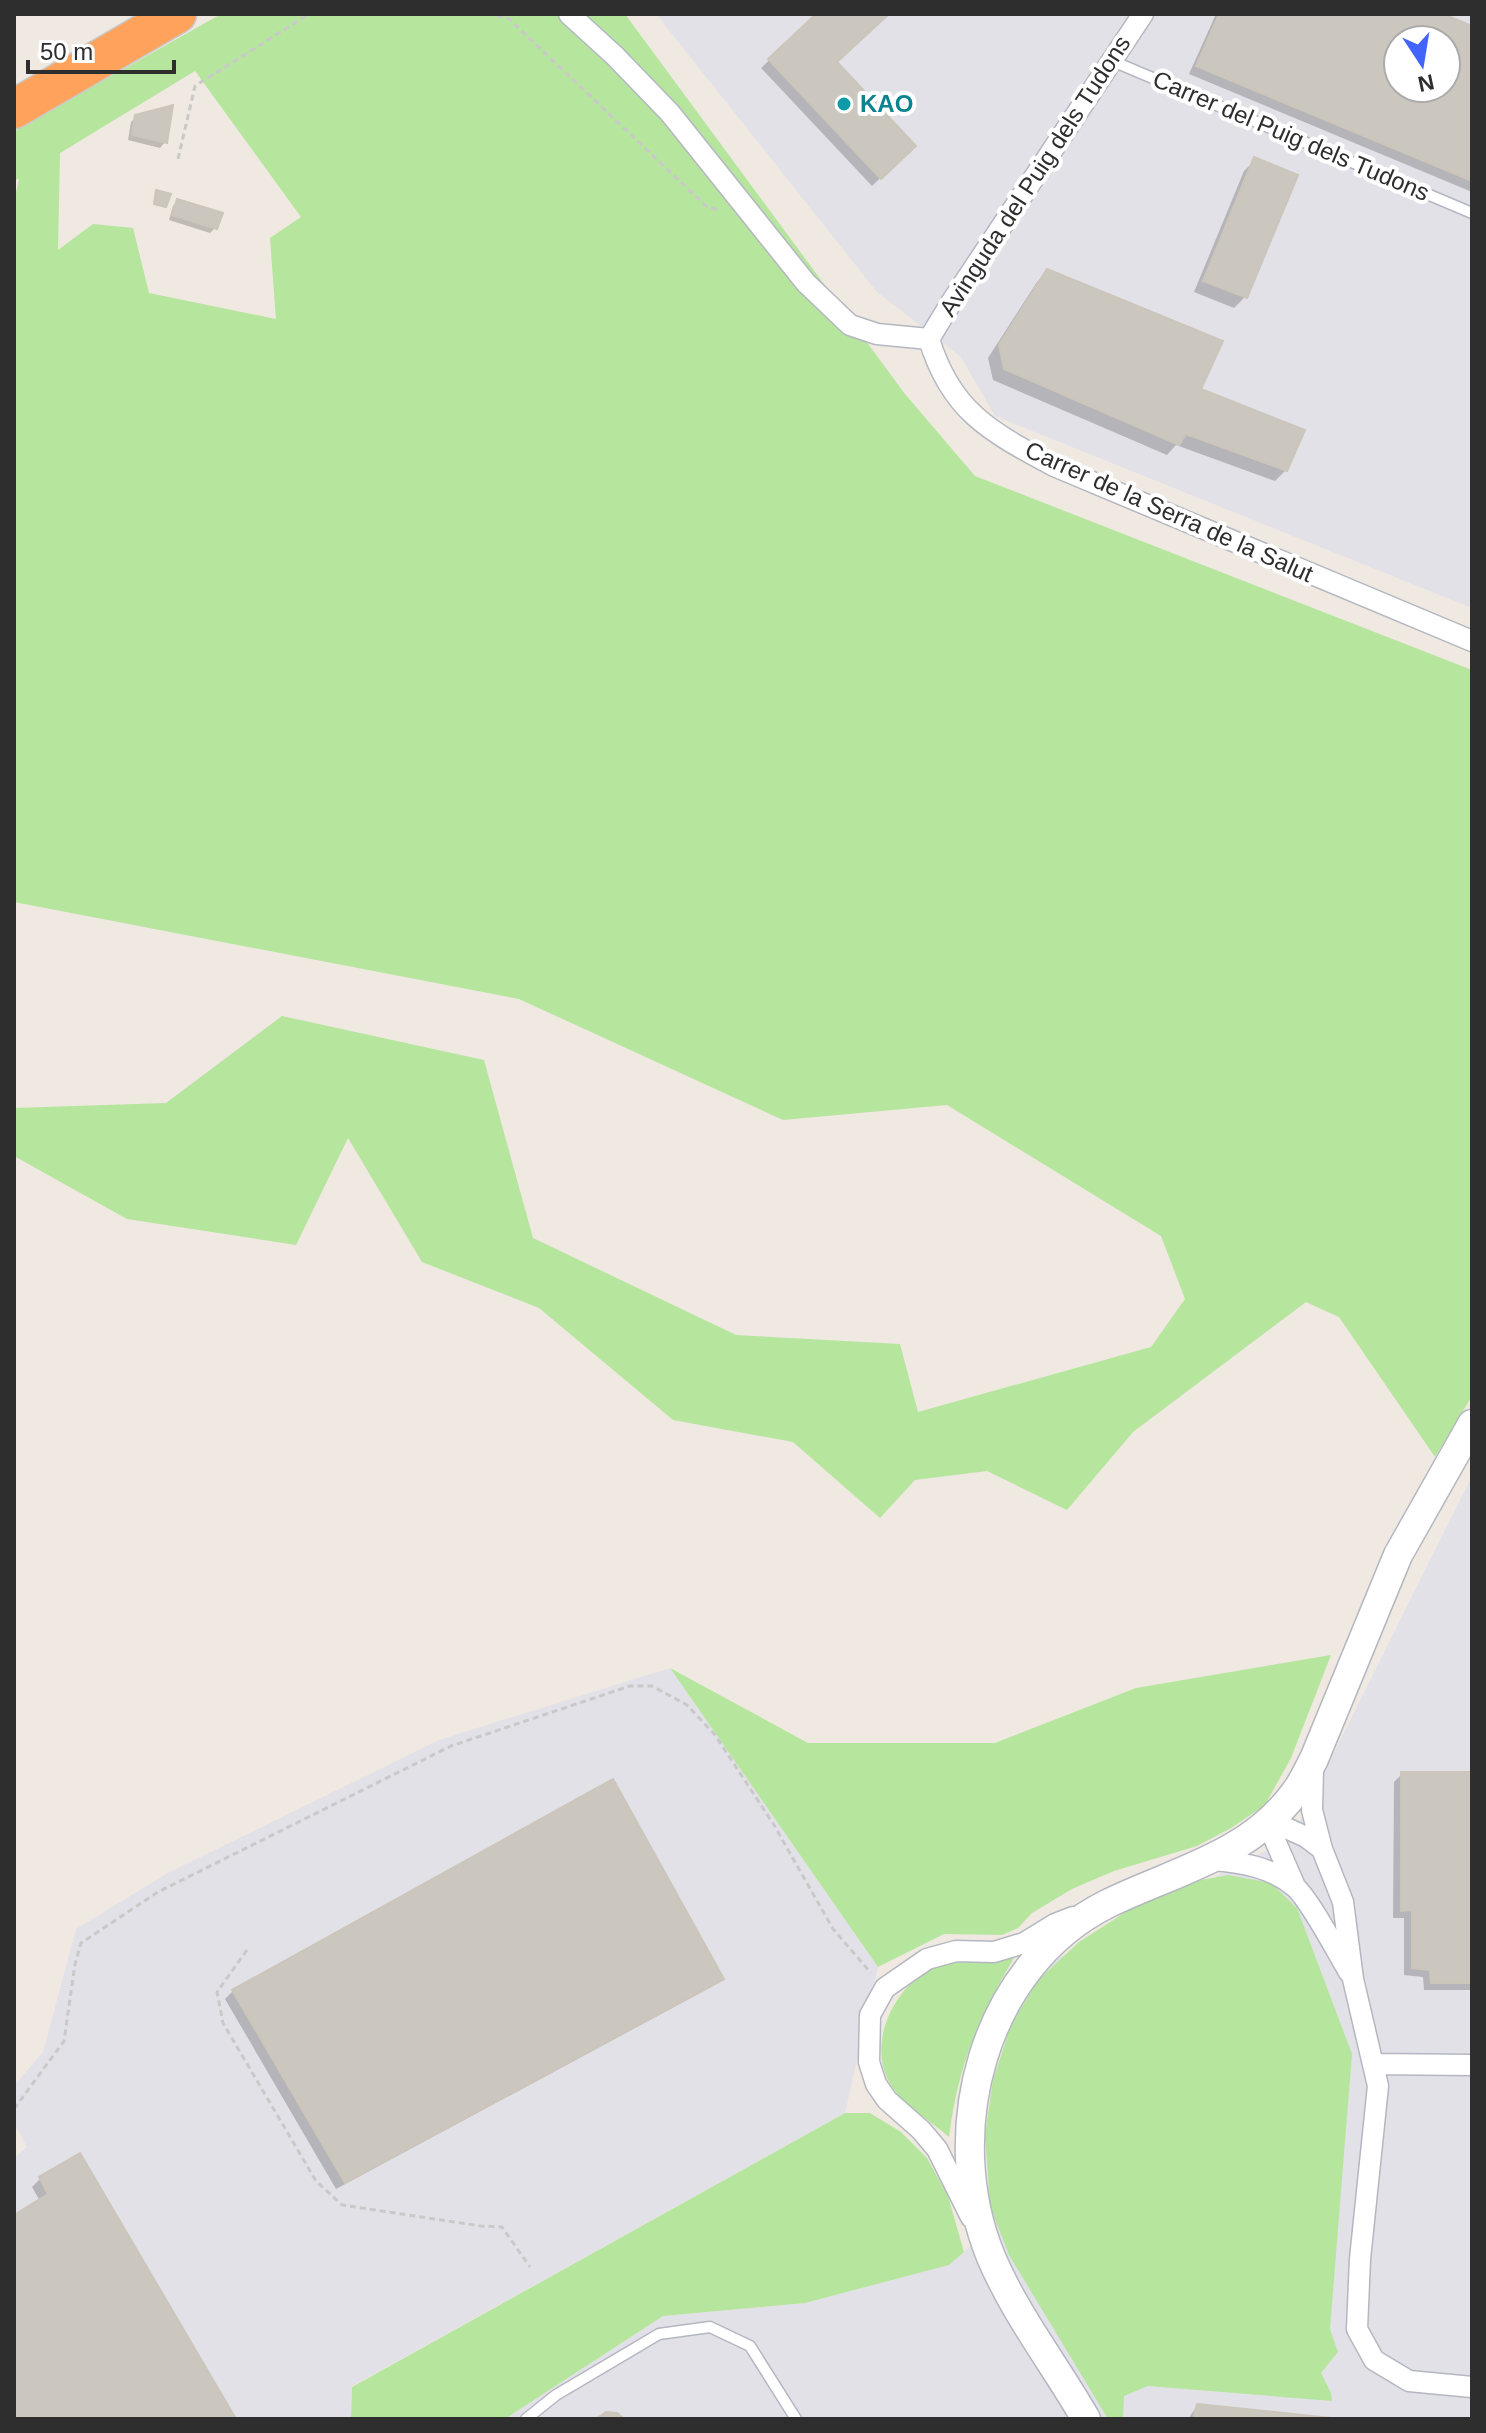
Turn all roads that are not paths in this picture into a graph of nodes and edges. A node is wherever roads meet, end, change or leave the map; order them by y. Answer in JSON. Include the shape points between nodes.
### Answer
{"nodes":[{"id":1,"x":177,"y":14,"type":"edge"},
{"id":2,"x":569,"y":14,"type":"edge"},
{"id":3,"x":1143,"y":14,"type":"edge"},
{"id":4,"x":1110,"y":60,"type":"junction"},
{"id":5,"x":14,"y":109,"type":"edge"},
{"id":6,"x":1472,"y":213,"type":"edge"},
{"id":7,"x":929,"y":339,"type":"junction"},
{"id":8,"x":1472,"y":641,"type":"edge"},
{"id":9,"x":1472,"y":1424,"type":"edge"},
{"id":10,"x":1314,"y":1759,"type":"junction"},
{"id":11,"x":1271,"y":1821,"type":"junction"},
{"id":12,"x":1322,"y":1849,"type":"junction"},
{"id":13,"x":1212,"y":1860,"type":"junction"},
{"id":14,"x":1296,"y":1887,"type":"junction"},
{"id":15,"x":1103,"y":1906,"type":"junction"},
{"id":16,"x":1353,"y":1979,"type":"junction"},
{"id":17,"x":1373,"y":2064,"type":"junction"},
{"id":18,"x":1472,"y":2065,"type":"edge"},
{"id":19,"x":990,"y":2255,"type":"junction"},
{"id":20,"x":1472,"y":2387,"type":"edge"},
{"id":21,"x":526,"y":2419,"type":"edge"},
{"id":22,"x":796,"y":2419,"type":"edge"},
{"id":23,"x":1086,"y":2419,"type":"edge"}],
"edges":[{"from":1,"to":5,"type":"highway"},
{"from":2,"to":7,"type":"street","via":[[670,113],[806,283],[850,325],[877,334]]},
{"from":3,"to":4,"type":"street","name":"Avinguda del Puig dels Tudons"},
{"from":4,"to":6,"type":"lane","name":"Carrer del Puig dels Tudons"},
{"from":4,"to":7,"type":"street","name":"Avinguda del Puig dels Tudons"},
{"from":7,"to":8,"type":"street","name":"Carrer de la Serra de la Salut","via":[[954,396],[994,433],[1054,466]]},
{"from":9,"to":10,"type":"main road","via":[[1398,1555]]},
{"from":10,"to":11,"type":"main road"},
{"from":10,"to":12,"type":"street","via":[[1312,1810]]},
{"from":11,"to":12,"type":"street"},
{"from":11,"to":13,"type":"main road"},
{"from":11,"to":14,"type":"street"},
{"from":12,"to":16,"type":"street","via":[[1343,1902]]},
{"from":13,"to":14,"type":"street","via":[[1271,1872]]},
{"from":13,"to":15,"type":"main road"},
{"from":14,"to":16,"type":"street"},
{"from":15,"to":19,"type":"main road","via":[[1076,1923],[1027,1969],[1000,2011],[981,2061],[970,2155]]},
{"from":15,"to":19,"type":"street","via":[[1055,1924],[1024,1943],[927,1959],[885,1988],[870,2015],[869,2062],[876,2084],[937,2149]]},
{"from":16,"to":17,"type":"street"},
{"from":17,"to":18,"type":"street"},
{"from":17,"to":20,"type":"street","via":[[1378,2086],[1357,2329],[1374,2360],[1409,2381]]},
{"from":19,"to":23,"type":"main road"},
{"from":21,"to":22,"type":"lane","via":[[556,2395],[659,2334],[710,2327],[750,2346]]}]}
